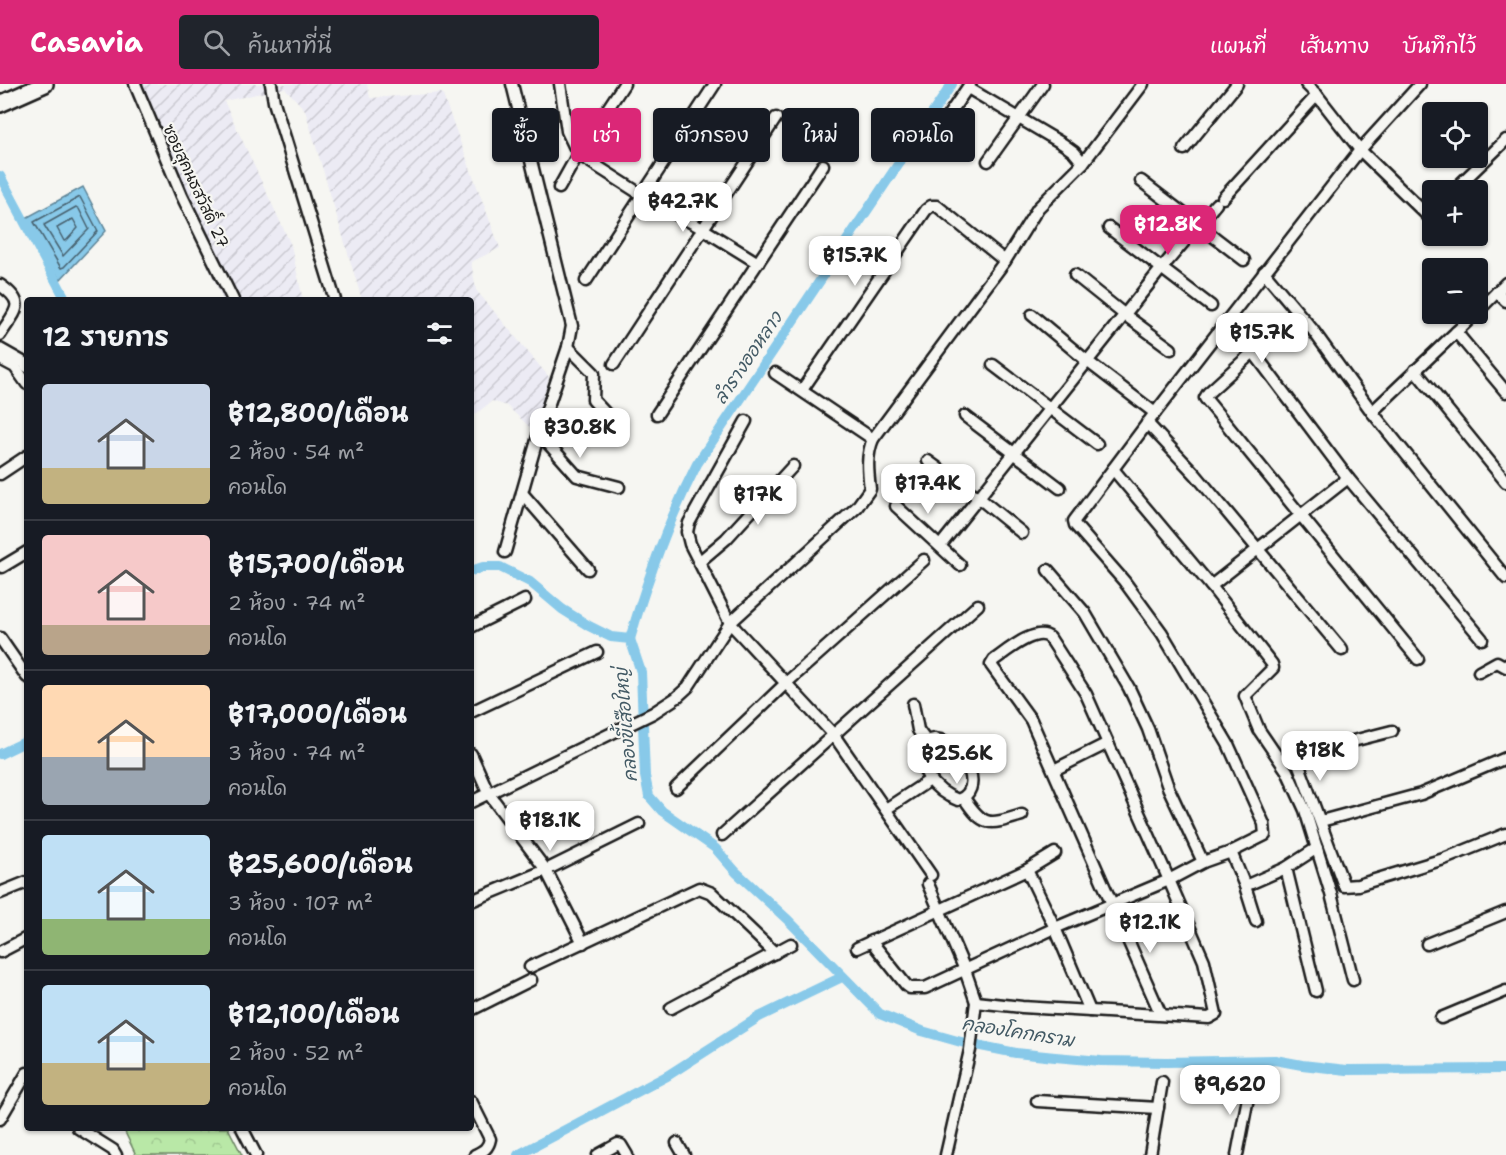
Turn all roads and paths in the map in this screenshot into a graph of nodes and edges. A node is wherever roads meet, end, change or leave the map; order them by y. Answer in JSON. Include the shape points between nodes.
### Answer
{"nodes":[{"id":1,"x":45,"y":84,"type":"edge"},
{"id":2,"x":135,"y":84,"type":"edge"},
{"id":3,"x":271,"y":84,"type":"edge"},
{"id":4,"x":512,"y":84,"type":"edge"},
{"id":5,"x":560,"y":84,"type":"edge"},
{"id":6,"x":624,"y":84,"type":"edge"},
{"id":7,"x":715,"y":84,"type":"edge"},
{"id":8,"x":1043,"y":84,"type":"edge"},
{"id":9,"x":1143,"y":84,"type":"edge"},
{"id":10,"x":1237,"y":84,"type":"edge"},
{"id":11,"x":1306,"y":84,"type":"edge"},
{"id":12,"x":1420,"y":84,"type":"edge"},
{"id":13,"x":969,"y":86,"type":"edge"},
{"id":14,"x":1317,"y":95,"type":"junction"},
{"id":15,"x":0,"y":104,"type":"edge"},
{"id":16,"x":608,"y":108,"type":"edge"},
{"id":17,"x":954,"y":108,"type":"edge"},
{"id":18,"x":776,"y":118,"type":"dead end"},
{"id":19,"x":1018,"y":118,"type":"junction"},
{"id":20,"x":571,"y":139,"type":"edge"},
{"id":21,"x":1506,"y":140,"type":"edge"},
{"id":22,"x":1184,"y":149,"type":"dead end"},
{"id":23,"x":1360,"y":150,"type":"junction"},
{"id":24,"x":988,"y":161,"type":"dead end"},
{"id":25,"x":574,"y":162,"type":"edge"},
{"id":26,"x":590,"y":162,"type":"edge"},
{"id":27,"x":1083,"y":163,"type":"junction"},
{"id":28,"x":823,"y":165,"type":"dead end"},
{"id":29,"x":1464,"y":180,"type":"edge"},
{"id":30,"x":1141,"y":181,"type":"dead end"},
{"id":31,"x":559,"y":188,"type":"dead end"},
{"id":32,"x":642,"y":195,"type":"junction"},
{"id":33,"x":1422,"y":210,"type":"edge"},
{"id":34,"x":1197,"y":225,"type":"junction"},
{"id":35,"x":1109,"y":228,"type":"dead end"},
{"id":36,"x":703,"y":229,"type":"junction"},
{"id":37,"x":1245,"y":260,"type":"dead end"},
{"id":38,"x":1005,"y":261,"type":"junction"},
{"id":39,"x":759,"y":263,"type":"junction"},
{"id":40,"x":1161,"y":269,"type":"junction"},
{"id":41,"x":1264,"y":272,"type":"junction"},
{"id":42,"x":1075,"y":275,"type":"dead end"},
{"id":43,"x":586,"y":281,"type":"dead end"},
{"id":44,"x":1506,"y":283,"type":"edge"},
{"id":45,"x":0,"y":285,"type":"edge"},
{"id":46,"x":1497,"y":292,"type":"junction"},
{"id":47,"x":232,"y":297,"type":"edge"},
{"id":48,"x":334,"y":297,"type":"edge"},
{"id":49,"x":1488,"y":301,"type":"edge"},
{"id":50,"x":1506,"y":301,"type":"edge"},
{"id":51,"x":1210,"y":306,"type":"dead end"},
{"id":52,"x":1298,"y":312,"type":"junction"},
{"id":53,"x":1032,"y":315,"type":"dead end"},
{"id":54,"x":1125,"y":315,"type":"junction"},
{"id":55,"x":1464,"y":324,"type":"edge"},
{"id":56,"x":1456,"y":332,"type":"junction"},
{"id":57,"x":0,"y":335,"type":"edge"},
{"id":58,"x":568,"y":347,"type":"junction"},
{"id":59,"x":0,"y":349,"type":"edge"},
{"id":60,"x":1171,"y":349,"type":"dead end"},
{"id":61,"x":1254,"y":353,"type":"junction"},
{"id":62,"x":0,"y":358,"type":"edge"},
{"id":63,"x":1086,"y":361,"type":"junction"},
{"id":64,"x":23,"y":364,"type":"edge"},
{"id":65,"x":614,"y":364,"type":"dead end"},
{"id":66,"x":993,"y":365,"type":"dead end"},
{"id":67,"x":1415,"y":370,"type":"junction"},
{"id":68,"x":775,"y":373,"type":"dead end"},
{"id":69,"x":802,"y":390,"type":"junction"},
{"id":70,"x":1506,"y":392,"type":"edge"},
{"id":71,"x":1049,"y":408,"type":"junction"},
{"id":72,"x":1372,"y":412,"type":"junction"},
{"id":73,"x":1155,"y":413,"type":"junction"},
{"id":74,"x":657,"y":414,"type":"dead end"},
{"id":75,"x":608,"y":416,"type":"dead end"},
{"id":76,"x":965,"y":416,"type":"dead end"},
{"id":77,"x":746,"y":421,"type":"dead end"},
{"id":78,"x":1147,"y":423,"type":"junction"},
{"id":79,"x":539,"y":433,"type":"junction"},
{"id":80,"x":873,"y":440,"type":"junction"},
{"id":81,"x":1097,"y":444,"type":"dead end"},
{"id":82,"x":1015,"y":453,"type":"junction"},
{"id":83,"x":24,"y":458,"type":"edge"},
{"id":84,"x":928,"y":460,"type":"dead end"},
{"id":85,"x":793,"y":466,"type":"dead end"},
{"id":86,"x":1113,"y":469,"type":"junction"},
{"id":87,"x":0,"y":474,"type":"edge"},
{"id":88,"x":1348,"y":478,"type":"junction"},
{"id":89,"x":1506,"y":482,"type":"edge"},
{"id":90,"x":620,"y":487,"type":"dead end"},
{"id":91,"x":1059,"y":489,"type":"dead end"},
{"id":92,"x":522,"y":493,"type":"junction"},
{"id":93,"x":979,"y":498,"type":"junction"},
{"id":94,"x":896,"y":506,"type":"dead end"},
{"id":95,"x":1301,"y":514,"type":"junction"},
{"id":96,"x":1022,"y":533,"type":"dead end"},
{"id":97,"x":940,"y":546,"type":"junction"},
{"id":98,"x":1258,"y":548,"type":"junction"},
{"id":99,"x":505,"y":552,"type":"dead end"},
{"id":100,"x":24,"y":554,"type":"edge"},
{"id":101,"x":924,"y":560,"type":"dead end"},
{"id":102,"x":699,"y":562,"type":"junction"},
{"id":103,"x":960,"y":565,"type":"dead end"},
{"id":104,"x":2,"y":567,"type":"dead end"},
{"id":105,"x":588,"y":569,"type":"dead end"},
{"id":106,"x":1048,"y":570,"type":"dead end"},
{"id":107,"x":1506,"y":578,"type":"edge"},
{"id":108,"x":1210,"y":585,"type":"junction"},
{"id":109,"x":525,"y":600,"type":"dead end"},
{"id":110,"x":978,"y":605,"type":"dead end"},
{"id":111,"x":730,"y":623,"type":"junction"},
{"id":112,"x":474,"y":626,"type":"edge"},
{"id":113,"x":0,"y":638,"type":"edge"},
{"id":114,"x":1482,"y":639,"type":"dead end"},
{"id":115,"x":1342,"y":650,"type":"dead end"},
{"id":116,"x":597,"y":652,"type":"dead end"},
{"id":117,"x":1418,"y":659,"type":"dead end"},
{"id":118,"x":1506,"y":667,"type":"edge"},
{"id":119,"x":1479,"y":672,"type":"dead end"},
{"id":120,"x":24,"y":673,"type":"edge"},
{"id":121,"x":785,"y":684,"type":"junction"},
{"id":122,"x":913,"y":704,"type":"dead end"},
{"id":123,"x":474,"y":711,"type":"edge"},
{"id":124,"x":1392,"y":730,"type":"dead end"},
{"id":125,"x":833,"y":734,"type":"junction"},
{"id":126,"x":926,"y":741,"type":"junction"},
{"id":127,"x":1108,"y":743,"type":"junction"},
{"id":128,"x":1506,"y":758,"type":"edge"},
{"id":129,"x":474,"y":761,"type":"edge"},
{"id":130,"x":1054,"y":770,"type":"junction"},
{"id":131,"x":930,"y":780,"type":"junction"},
{"id":132,"x":676,"y":788,"type":"dead end"},
{"id":133,"x":489,"y":794,"type":"junction"},
{"id":134,"x":964,"y":798,"type":"junction"},
{"id":135,"x":474,"y":801,"type":"edge"},
{"id":136,"x":886,"y":809,"type":"junction"},
{"id":137,"x":1022,"y":815,"type":"dead end"},
{"id":138,"x":1321,"y":821,"type":"junction"},
{"id":139,"x":639,"y":824,"type":"dead end"},
{"id":140,"x":1506,"y":834,"type":"edge"},
{"id":141,"x":722,"y":835,"type":"dead end"},
{"id":142,"x":1317,"y":848,"type":"junction"},
{"id":143,"x":1231,"y":852,"type":"junction"},
{"id":144,"x":1055,"y":854,"type":"dead end"},
{"id":145,"x":1203,"y":862,"type":"junction"},
{"id":146,"x":1287,"y":868,"type":"junction"},
{"id":147,"x":546,"y":870,"type":"junction"},
{"id":148,"x":1027,"y":870,"type":"junction"},
{"id":149,"x":1169,"y":880,"type":"junction"},
{"id":150,"x":24,"y":883,"type":"edge"},
{"id":151,"x":1245,"y":886,"type":"junction"},
{"id":152,"x":0,"y":893,"type":"edge"},
{"id":153,"x":474,"y":900,"type":"edge"},
{"id":154,"x":1113,"y":905,"type":"junction"},
{"id":155,"x":938,"y":910,"type":"junction"},
{"id":156,"x":1506,"y":912,"type":"edge"},
{"id":157,"x":1256,"y":921,"type":"dead end"},
{"id":158,"x":1055,"y":928,"type":"junction"},
{"id":159,"x":24,"y":940,"type":"edge"},
{"id":160,"x":871,"y":942,"type":"junction"},
{"id":161,"x":583,"y":944,"type":"junction"},
{"id":162,"x":791,"y":944,"type":"dead end"},
{"id":163,"x":1427,"y":944,"type":"dead end"},
{"id":164,"x":857,"y":948,"type":"dead end"},
{"id":165,"x":0,"y":952,"type":"edge"},
{"id":166,"x":775,"y":953,"type":"junction"},
{"id":167,"x":531,"y":968,"type":"dead end"},
{"id":168,"x":965,"y":970,"type":"junction"},
{"id":169,"x":531,"y":980,"type":"dead end"},
{"id":170,"x":1353,"y":980,"type":"dead end"},
{"id":171,"x":1316,"y":991,"type":"dead end"},
{"id":172,"x":1506,"y":991,"type":"edge"},
{"id":173,"x":976,"y":1002,"type":"junction"},
{"id":174,"x":474,"y":1008,"type":"edge"},
{"id":175,"x":671,"y":1008,"type":"dead end"},
{"id":176,"x":1090,"y":1011,"type":"junction"},
{"id":177,"x":1161,"y":1015,"type":"junction"},
{"id":178,"x":1441,"y":1018,"type":"dead end"},
{"id":179,"x":1162,"y":1082,"type":"dead end"},
{"id":180,"x":1251,"y":1082,"type":"dead end"},
{"id":181,"x":22,"y":1092,"type":"edge"},
{"id":182,"x":1036,"y":1101,"type":"dead end"},
{"id":183,"x":474,"y":1107,"type":"edge"},
{"id":184,"x":1158,"y":1108,"type":"junction"},
{"id":185,"x":0,"y":1119,"type":"edge"},
{"id":186,"x":83,"y":1131,"type":"edge"},
{"id":187,"x":244,"y":1131,"type":"edge"},
{"id":188,"x":677,"y":1143,"type":"dead end"},
{"id":189,"x":116,"y":1155,"type":"edge"},
{"id":190,"x":256,"y":1155,"type":"edge"},
{"id":191,"x":475,"y":1155,"type":"edge"},
{"id":192,"x":598,"y":1155,"type":"edge"},
{"id":193,"x":627,"y":1155,"type":"edge"},
{"id":194,"x":684,"y":1155,"type":"edge"},
{"id":195,"x":946,"y":1155,"type":"edge"},
{"id":196,"x":1150,"y":1155,"type":"edge"},
{"id":197,"x":1237,"y":1155,"type":"edge"}],
"edges":[{"from":1,"to":15,"type":"main road"},
{"from":2,"to":47,"type":"street","name":"ซอยสุคนธสวัสดิ์ 27","via":[[182,196]]},
{"from":3,"to":48,"type":"street"},
{"from":4,"to":58,"type":"street","via":[[571,319]]},
{"from":5,"to":20,"type":"street"},
{"from":6,"to":16,"type":"street"},
{"from":7,"to":32,"type":"street"},
{"from":8,"to":19,"type":"street"},
{"from":9,"to":27,"type":"street"},
{"from":10,"to":22,"type":"street"},
{"from":11,"to":14,"type":"street"},
{"from":12,"to":23,"type":"street"},
{"from":13,"to":17,"type":"street"},
{"from":13,"to":19,"type":"street"},
{"from":14,"to":23,"type":"street"},
{"from":14,"to":34,"type":"street"},
{"from":18,"to":36,"type":"street"},
{"from":19,"to":24,"type":"street"},
{"from":19,"to":27,"type":"street","via":[[1063,144]]},
{"from":21,"to":29,"type":"street"},
{"from":23,"to":33,"type":"street"},
{"from":23,"to":41,"type":"street"},
{"from":25,"to":31,"type":"street"},
{"from":26,"to":32,"type":"street"},
{"from":27,"to":38,"type":"street","via":[[1038,208]]},
{"from":28,"to":39,"type":"street"},
{"from":30,"to":34,"type":"street"},
{"from":32,"to":36,"type":"street"},
{"from":32,"to":43,"type":"street"},
{"from":34,"to":37,"type":"street"},
{"from":34,"to":40,"type":"street"},
{"from":35,"to":40,"type":"street"},
{"from":36,"to":39,"type":"street"},
{"from":36,"to":65,"type":"street"},
{"from":38,"to":69,"type":"street","via":[[931,206]]},
{"from":38,"to":80,"type":"street"},
{"from":39,"to":74,"type":"street"},
{"from":40,"to":51,"type":"street"},
{"from":40,"to":54,"type":"street"},
{"from":41,"to":52,"type":"street"},
{"from":41,"to":73,"type":"street"},
{"from":42,"to":54,"type":"street"},
{"from":44,"to":46,"type":"street"},
{"from":45,"to":57,"type":"street","via":[[15,295],[18,302]]},
{"from":46,"to":49,"type":"street"},
{"from":46,"to":50,"type":"street"},
{"from":52,"to":61,"type":"street"},
{"from":52,"to":72,"type":"street"},
{"from":53,"to":63,"type":"street"},
{"from":54,"to":60,"type":"street"},
{"from":54,"to":63,"type":"street"},
{"from":55,"to":56,"type":"street"},
{"from":56,"to":67,"type":"street"},
{"from":56,"to":70,"type":"street"},
{"from":58,"to":75,"type":"street","via":[[594,373],[593,400]]},
{"from":58,"to":79,"type":"street"},
{"from":59,"to":64,"type":"street"},
{"from":61,"to":88,"type":"street"},
{"from":61,"to":95,"type":"street","via":[[1205,398]]},
{"from":62,"to":64,"type":"street"},
{"from":63,"to":71,"type":"street"},
{"from":63,"to":73,"type":"street"},
{"from":66,"to":71,"type":"street"},
{"from":67,"to":72,"type":"street"},
{"from":67,"to":89,"type":"street"},
{"from":68,"to":69,"type":"street"},
{"from":69,"to":80,"type":"street"},
{"from":71,"to":81,"type":"street"},
{"from":71,"to":82,"type":"street"},
{"from":72,"to":107,"type":"street"},
{"from":73,"to":78,"type":"street"},
{"from":76,"to":82,"type":"street"},
{"from":77,"to":102,"type":"street","via":[[688,523],[688,538]]},
{"from":78,"to":86,"type":"street"},
{"from":78,"to":98,"type":"street"},
{"from":79,"to":90,"type":"street","via":[[577,476]]},
{"from":79,"to":92,"type":"street"},
{"from":80,"to":111,"type":"street","via":[[868,462],[870,489],[863,499]]},
{"from":82,"to":91,"type":"street"},
{"from":82,"to":93,"type":"street"},
{"from":83,"to":87,"type":"street"},
{"from":84,"to":93,"type":"street"},
{"from":85,"to":102,"type":"street","via":[[726,540]]},
{"from":86,"to":108,"type":"street"},
{"from":86,"to":143,"type":"street","via":[[1075,518],[1075,525],[1125,581],[1162,633],[1228,744],[1266,832]]},
{"from":88,"to":95,"type":"street"},
{"from":88,"to":114,"type":"street"},
{"from":92,"to":99,"type":"street"},
{"from":92,"to":105,"type":"street"},
{"from":93,"to":96,"type":"street"},
{"from":93,"to":97,"type":"street"},
{"from":94,"to":97,"type":"street"},
{"from":95,"to":98,"type":"street"},
{"from":95,"to":117,"type":"street"},
{"from":97,"to":103,"type":"street"},
{"from":98,"to":108,"type":"street"},
{"from":98,"to":115,"type":"street"},
{"from":100,"to":104,"type":"street"},
{"from":101,"to":121,"type":"street"},
{"from":102,"to":111,"type":"street"},
{"from":106,"to":145,"type":"street","via":[[1085,613],[1129,688]]},
{"from":108,"to":142,"type":"street","via":[[1272,664],[1273,668],[1245,696],[1260,730],[1287,771]]},
{"from":109,"to":112,"type":"street"},
{"from":110,"to":125,"type":"street"},
{"from":111,"to":121,"type":"street"},
{"from":111,"to":133,"type":"street","via":[[688,687],[676,698],[638,721]]},
{"from":113,"to":120,"type":"street"},
{"from":116,"to":123,"type":"street"},
{"from":118,"to":119,"type":"street","via":[[1497,662]]},
{"from":121,"to":125,"type":"street"},
{"from":121,"to":132,"type":"street"},
{"from":122,"to":126,"type":"street","via":[[918,730]]},
{"from":124,"to":138,"type":"street","via":[[1298,757]]},
{"from":125,"to":136,"type":"street"},
{"from":125,"to":141,"type":"street"},
{"from":126,"to":131,"type":"street","via":[[922,759]]},
{"from":126,"to":134,"type":"street","via":[[947,741],[964,758],[972,783]]},
{"from":127,"to":130,"type":"street"},
{"from":127,"to":130,"type":"street","via":[[1086,694],[1050,638],[1034,634],[991,665],[1031,720]]},
{"from":127,"to":149,"type":"street"},
{"from":128,"to":138,"type":"street","via":[[1420,794]]},
{"from":129,"to":133,"type":"street"},
{"from":130,"to":154,"type":"street"},
{"from":131,"to":134,"type":"street","via":[[948,797]]},
{"from":131,"to":136,"type":"street"},
{"from":133,"to":135,"type":"street"},
{"from":133,"to":147,"type":"street"},
{"from":134,"to":137,"type":"street","via":[[979,819],[988,822]]},
{"from":136,"to":155,"type":"street","via":[[929,880]]},
{"from":138,"to":140,"type":"street","via":[[1344,886],[1444,859]]},
{"from":139,"to":147,"type":"street"},
{"from":142,"to":146,"type":"street"},
{"from":142,"to":170,"type":"street"},
{"from":143,"to":145,"type":"street"},
{"from":143,"to":151,"type":"street"},
{"from":144,"to":148,"type":"street"},
{"from":145,"to":149,"type":"street"},
{"from":146,"to":151,"type":"street"},
{"from":146,"to":171,"type":"street"},
{"from":147,"to":153,"type":"street"},
{"from":147,"to":161,"type":"street"},
{"from":148,"to":155,"type":"street"},
{"from":148,"to":158,"type":"street"},
{"from":149,"to":154,"type":"street"},
{"from":149,"to":177,"type":"street","via":[[1204,962],[1216,1010],[1209,1018]]},
{"from":150,"to":152,"type":"street"},
{"from":151,"to":157,"type":"street"},
{"from":154,"to":158,"type":"street"},
{"from":154,"to":177,"type":"street"},
{"from":155,"to":160,"type":"street"},
{"from":155,"to":168,"type":"street"},
{"from":156,"to":163,"type":"street"},
{"from":158,"to":168,"type":"street"},
{"from":158,"to":176,"type":"street"},
{"from":159,"to":165,"type":"street"},
{"from":160,"to":164,"type":"street"},
{"from":160,"to":168,"type":"street","via":[[910,988],[925,988]]},
{"from":161,"to":166,"type":"street","via":[[699,888],[712,893]]},
{"from":161,"to":167,"type":"street"},
{"from":162,"to":166,"type":"street"},
{"from":166,"to":175,"type":"street"},
{"from":168,"to":173,"type":"street"},
{"from":169,"to":174,"type":"street"},
{"from":172,"to":178,"type":"street"},
{"from":173,"to":176,"type":"street"},
{"from":173,"to":195,"type":"street"},
{"from":176,"to":177,"type":"street"},
{"from":179,"to":184,"type":"street"},
{"from":180,"to":197,"type":"street"},
{"from":181,"to":185,"type":"street"},
{"from":182,"to":184,"type":"street"},
{"from":183,"to":191,"type":"street","via":[[490,1139],[489,1146]]},
{"from":184,"to":196,"type":"street"},
{"from":186,"to":189,"type":"street"},
{"from":187,"to":190,"type":"street"},
{"from":188,"to":194,"type":"street"},
{"from":192,"to":193,"type":"street","via":[[618,1144]]}]}
